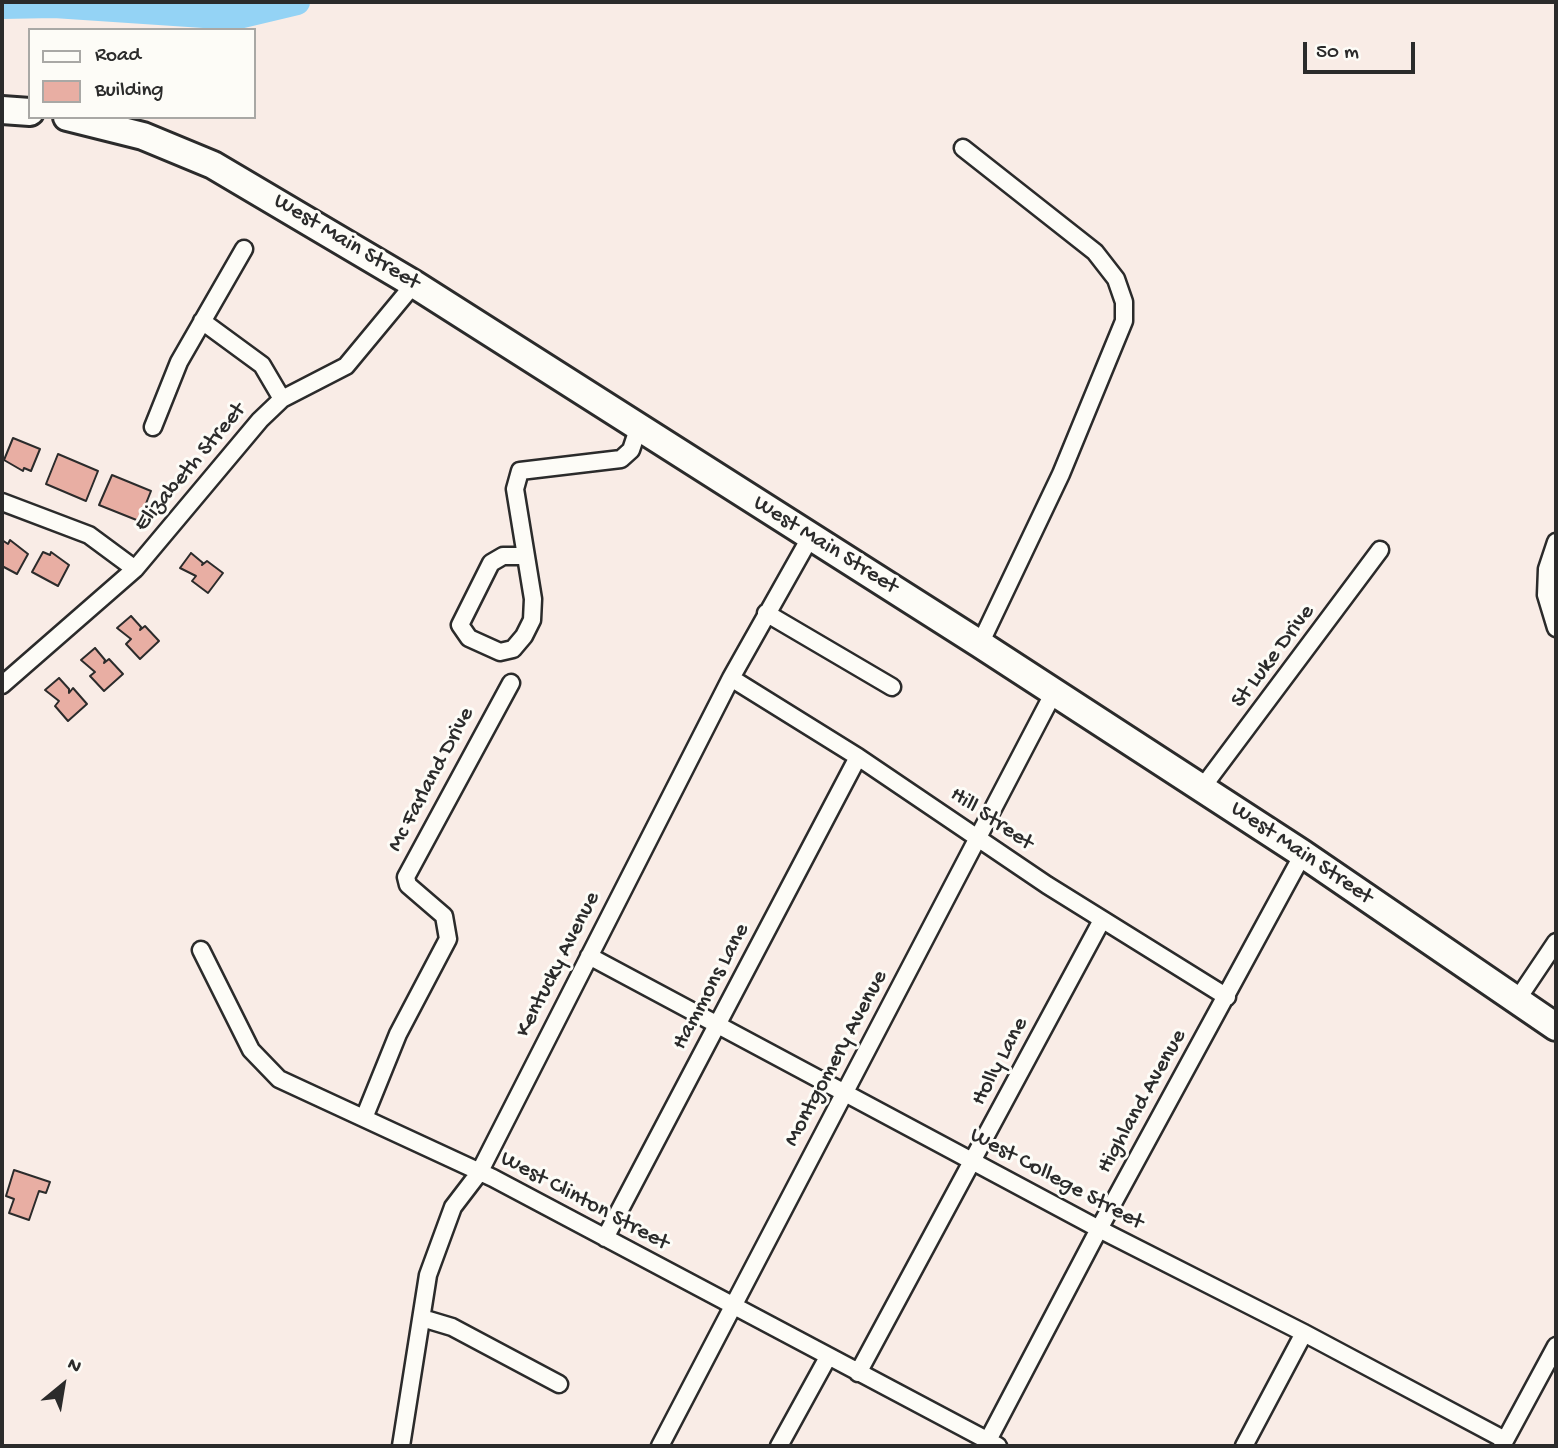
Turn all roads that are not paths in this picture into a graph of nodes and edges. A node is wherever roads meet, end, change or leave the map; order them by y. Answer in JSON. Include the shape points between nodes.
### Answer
{"nodes":[{"id":1,"x":2,"y":110,"type":"edge"},
{"id":2,"x":28,"y":112,"type":"edge"},
{"id":3,"x":75,"y":119,"type":"edge"},
{"id":4,"x":964,"y":148,"type":"dead end"},
{"id":5,"x":244,"y":249,"type":"dead end"},
{"id":6,"x":414,"y":285,"type":"junction"},
{"id":7,"x":202,"y":321,"type":"junction"},
{"id":8,"x":282,"y":399,"type":"junction"},
{"id":9,"x":153,"y":428,"type":"dead end"},
{"id":10,"x":638,"y":429,"type":"junction"},
{"id":11,"x":2,"y":502,"type":"edge"},
{"id":12,"x":811,"y":536,"type":"junction"},
{"id":13,"x":1556,"y":542,"type":"edge"},
{"id":14,"x":1380,"y":550,"type":"dead end"},
{"id":15,"x":526,"y":556,"type":"junction"},
{"id":16,"x":135,"y":569,"type":"junction"},
{"id":17,"x":766,"y":613,"type":"junction"},
{"id":18,"x":1556,"y":628,"type":"edge"},
{"id":19,"x":980,"y":644,"type":"junction"},
{"id":20,"x":731,"y":678,"type":"junction"},
{"id":21,"x":511,"y":683,"type":"dead end"},
{"id":22,"x":2,"y":685,"type":"edge"},
{"id":23,"x":892,"y":687,"type":"dead end"},
{"id":24,"x":1054,"y":692,"type":"junction"},
{"id":25,"x":858,"y":757,"type":"junction"},
{"id":26,"x":1202,"y":789,"type":"junction"},
{"id":27,"x":978,"y":837,"type":"junction"},
{"id":28,"x":1303,"y":854,"type":"junction"},
{"id":29,"x":1102,"y":920,"type":"junction"},
{"id":30,"x":1556,"y":942,"type":"edge"},
{"id":31,"x":201,"y":950,"type":"dead end"},
{"id":32,"x":589,"y":956,"type":"junction"},
{"id":33,"x":1227,"y":997,"type":"junction"},
{"id":34,"x":1517,"y":1000,"type":"junction"},
{"id":35,"x":718,"y":1026,"type":"junction"},
{"id":36,"x":1556,"y":1027,"type":"edge"},
{"id":37,"x":845,"y":1094,"type":"junction"},
{"id":38,"x":364,"y":1118,"type":"junction"},
{"id":39,"x":974,"y":1163,"type":"junction"},
{"id":40,"x":478,"y":1172,"type":"junction"},
{"id":41,"x":1099,"y":1230,"type":"junction"},
{"id":42,"x":605,"y":1238,"type":"junction"},
{"id":43,"x":733,"y":1306,"type":"junction"},
{"id":44,"x":422,"y":1318,"type":"junction"},
{"id":45,"x":1304,"y":1333,"type":"junction"},
{"id":46,"x":1556,"y":1346,"type":"edge"},
{"id":47,"x":828,"y":1357,"type":"junction"},
{"id":48,"x":858,"y":1373,"type":"junction"},
{"id":49,"x":559,"y":1384,"type":"dead end"},
{"id":50,"x":402,"y":1439,"type":"edge"},
{"id":51,"x":1503,"y":1443,"type":"edge"},
{"id":52,"x":990,"y":1445,"type":"edge"},
{"id":53,"x":660,"y":1446,"type":"edge"},
{"id":54,"x":779,"y":1446,"type":"edge"},
{"id":55,"x":1244,"y":1446,"type":"edge"}],
"edges":[{"from":1,"to":2,"type":"main road"},
{"from":3,"to":6,"type":"main road","name":"West Main Street","via":[[143,136],[213,165]]},
{"from":4,"to":19,"type":"street","via":[[1095,252],[1116,279],[1124,302],[1124,321],[1061,474]]},
{"from":5,"to":7,"type":"street"},
{"from":6,"to":8,"type":"street","name":"Elizabeth Street","via":[[346,366]]},
{"from":6,"to":10,"type":"main road","name":"West Main Street"},
{"from":7,"to":8,"type":"street","via":[[262,365]]},
{"from":7,"to":9,"type":"street","via":[[179,362]]},
{"from":8,"to":16,"type":"street","name":"Elizabeth Street","via":[[245,435]]},
{"from":10,"to":12,"type":"main road","name":"West Main Street"},
{"from":10,"to":15,"type":"street","via":[[631,450],[621,459],[520,471],[514,489]]},
{"from":11,"to":16,"type":"street","via":[[89,535]]},
{"from":12,"to":17,"type":"street","name":"Kentucky Avenue"},
{"from":12,"to":19,"type":"main road","name":"West Main Street"},
{"from":13,"to":18,"type":"street","via":[[1546,569],[1546,595]]},
{"from":14,"to":26,"type":"street","name":"St Luke Drive"},
{"from":15,"to":15,"type":"street","via":[[532,620],[513,649],[500,653],[469,638],[460,625],[491,563],[503,556]]},
{"from":16,"to":22,"type":"street","name":"Elizabeth Street"},
{"from":17,"to":20,"type":"street","name":"Kentucky Avenue"},
{"from":17,"to":23,"type":"street"},
{"from":19,"to":24,"type":"main road","name":"West Main Street"},
{"from":20,"to":25,"type":"street","name":"Hill Street"},
{"from":20,"to":32,"type":"street","name":"Kentucky Avenue"},
{"from":21,"to":38,"type":"street","name":"Mc Farland Drive","via":[[407,877],[408,884],[444,916],[448,939],[398,1034]]},
{"from":24,"to":26,"type":"main road","name":"West Main Street"},
{"from":24,"to":27,"type":"street","name":"Montgomery Avenue"},
{"from":25,"to":27,"type":"street","name":"Hill Street"},
{"from":25,"to":35,"type":"street","name":"Hammons Lane"},
{"from":26,"to":28,"type":"main road","name":"West Main Street"},
{"from":27,"to":29,"type":"street","name":"Hill Street"},
{"from":27,"to":37,"type":"street","name":"Montgomery Avenue"},
{"from":28,"to":33,"type":"street","name":"Highland Avenue"},
{"from":28,"to":34,"type":"main road","name":"West Main Street"},
{"from":29,"to":33,"type":"street","name":"Hill Street"},
{"from":29,"to":39,"type":"street","name":"Holly Lane"},
{"from":30,"to":34,"type":"street"},
{"from":31,"to":38,"type":"street","name":"West Clinton Street","via":[[251,1050],[266,1069]]},
{"from":32,"to":35,"type":"street","name":"West College Street"},
{"from":32,"to":40,"type":"street","name":"Kentucky Avenue"},
{"from":33,"to":41,"type":"street","name":"Highland Avenue"},
{"from":34,"to":36,"type":"main road","name":"West Main Street"},
{"from":35,"to":37,"type":"street","name":"West College Street"},
{"from":35,"to":42,"type":"street","name":"Hammons Lane"},
{"from":37,"to":39,"type":"street","name":"West College Street"},
{"from":37,"to":43,"type":"street","name":"Montgomery Avenue"},
{"from":38,"to":40,"type":"street","name":"West Clinton Street"},
{"from":39,"to":41,"type":"street","name":"West College Street"},
{"from":39,"to":48,"type":"street","name":"Holly Lane"},
{"from":40,"to":42,"type":"street","name":"West Clinton Street"},
{"from":40,"to":44,"type":"street","name":"Kentucky Avenue","via":[[453,1207],[428,1275]]},
{"from":41,"to":45,"type":"street","name":"West College Street"},
{"from":41,"to":52,"type":"street","name":"Highland Avenue"},
{"from":42,"to":43,"type":"street","name":"West Clinton Street"},
{"from":43,"to":47,"type":"street","name":"West Clinton Street"},
{"from":43,"to":53,"type":"street","name":"Montgomery Avenue"},
{"from":44,"to":49,"type":"street","via":[[458,1330]]},
{"from":44,"to":50,"type":"street","name":"Kentucky Avenue"},
{"from":45,"to":51,"type":"street","name":"West College Street"},
{"from":45,"to":55,"type":"street"},
{"from":46,"to":51,"type":"street"},
{"from":47,"to":48,"type":"street","name":"West Clinton Street"},
{"from":47,"to":54,"type":"street"},
{"from":48,"to":52,"type":"street","name":"West Clinton Street"}]}
